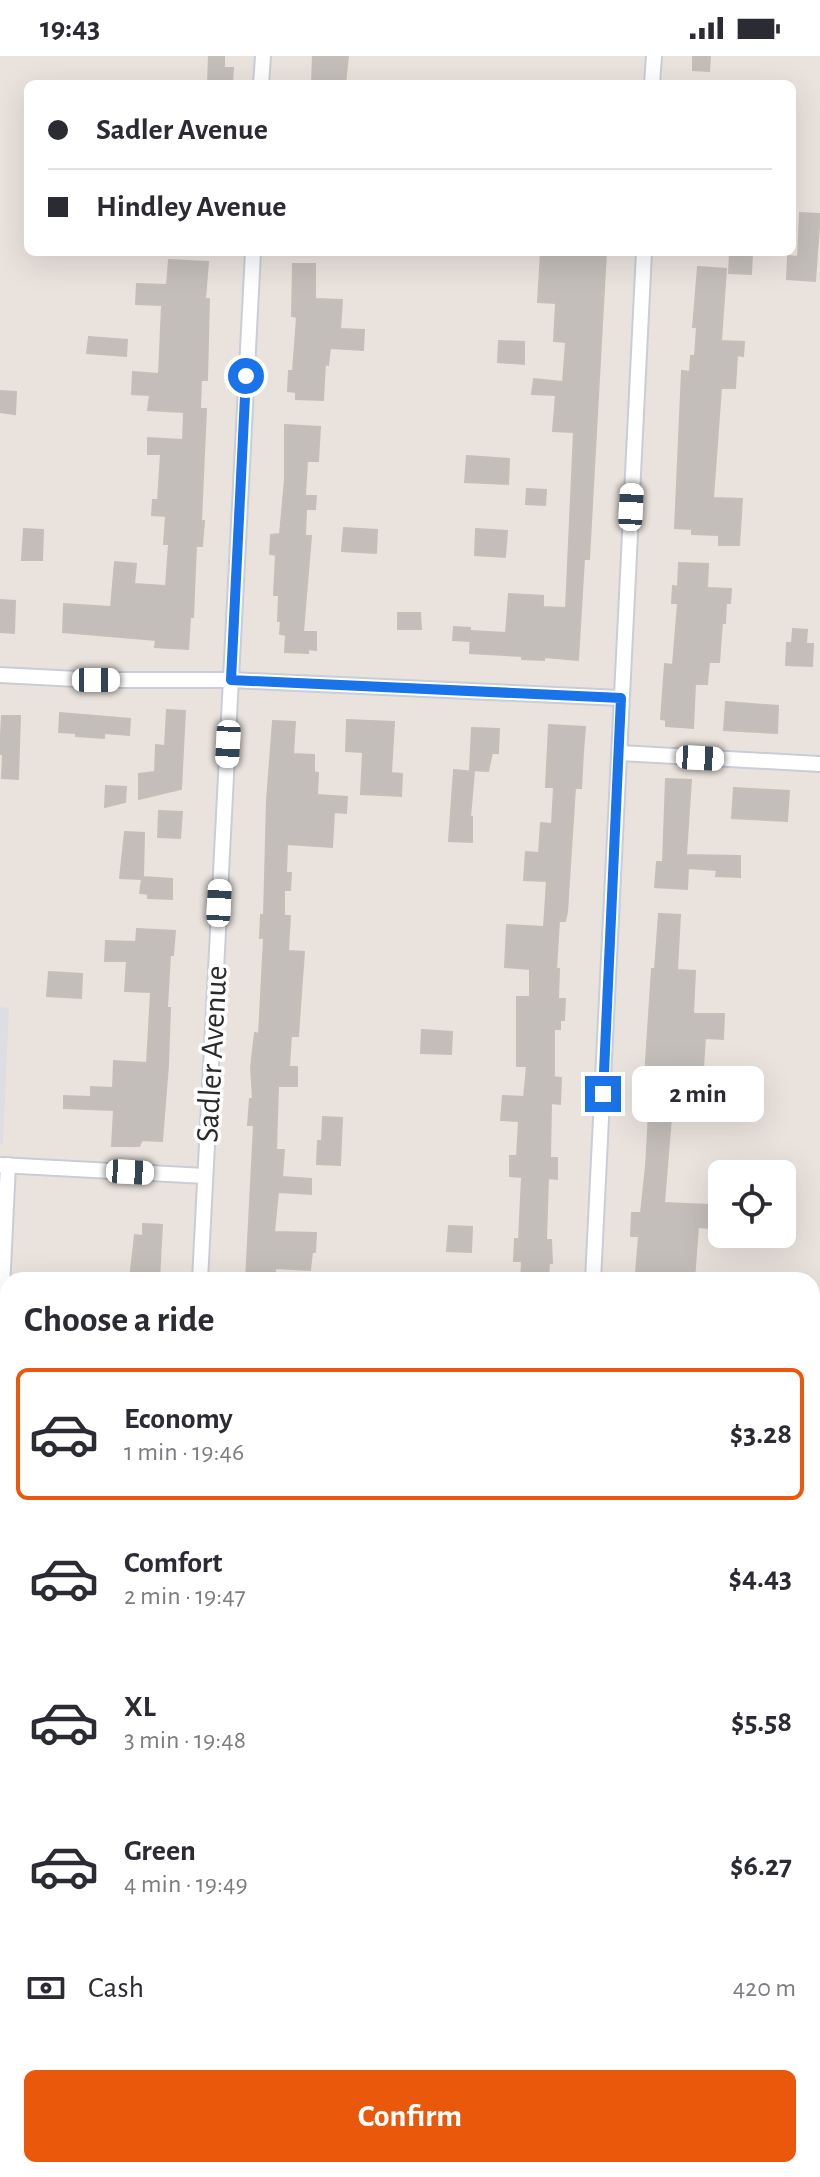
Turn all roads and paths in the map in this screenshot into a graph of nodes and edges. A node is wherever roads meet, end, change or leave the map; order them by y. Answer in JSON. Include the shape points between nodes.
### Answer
{"nodes":[{"id":1,"x":263,"y":56,"type":"edge"},
{"id":2,"x":654,"y":56,"type":"edge"},
{"id":3,"x":261,"y":80,"type":"edge"},
{"id":4,"x":652,"y":80,"type":"edge"},
{"id":5,"x":253,"y":256,"type":"edge"},
{"id":6,"x":644,"y":256,"type":"edge"},
{"id":7,"x":0,"y":675,"type":"edge"},
{"id":8,"x":231,"y":680,"type":"junction"},
{"id":9,"x":621,"y":698,"type":"junction"},
{"id":10,"x":620,"y":753,"type":"junction"},
{"id":11,"x":820,"y":764,"type":"edge"},
{"id":12,"x":4,"y":1165,"type":"edge"},
{"id":13,"x":205,"y":1176,"type":"junction"},
{"id":14,"x":1,"y":1272,"type":"edge"},
{"id":15,"x":200,"y":1272,"type":"edge"},
{"id":16,"x":593,"y":1272,"type":"edge"}],
"edges":[{"from":1,"to":3,"type":"street"},
{"from":2,"to":4,"type":"street"},
{"from":5,"to":8,"type":"street","name":"Sadler Avenue"},
{"from":6,"to":9,"type":"street"},
{"from":7,"to":8,"type":"street"},
{"from":8,"to":9,"type":"street"},
{"from":8,"to":13,"type":"street","name":"Sadler Avenue"},
{"from":9,"to":10,"type":"street"},
{"from":10,"to":11,"type":"street"},
{"from":10,"to":16,"type":"street"},
{"from":12,"to":13,"type":"street"},
{"from":12,"to":14,"type":"street"},
{"from":13,"to":15,"type":"street","name":"Sadler Avenue"}]}
